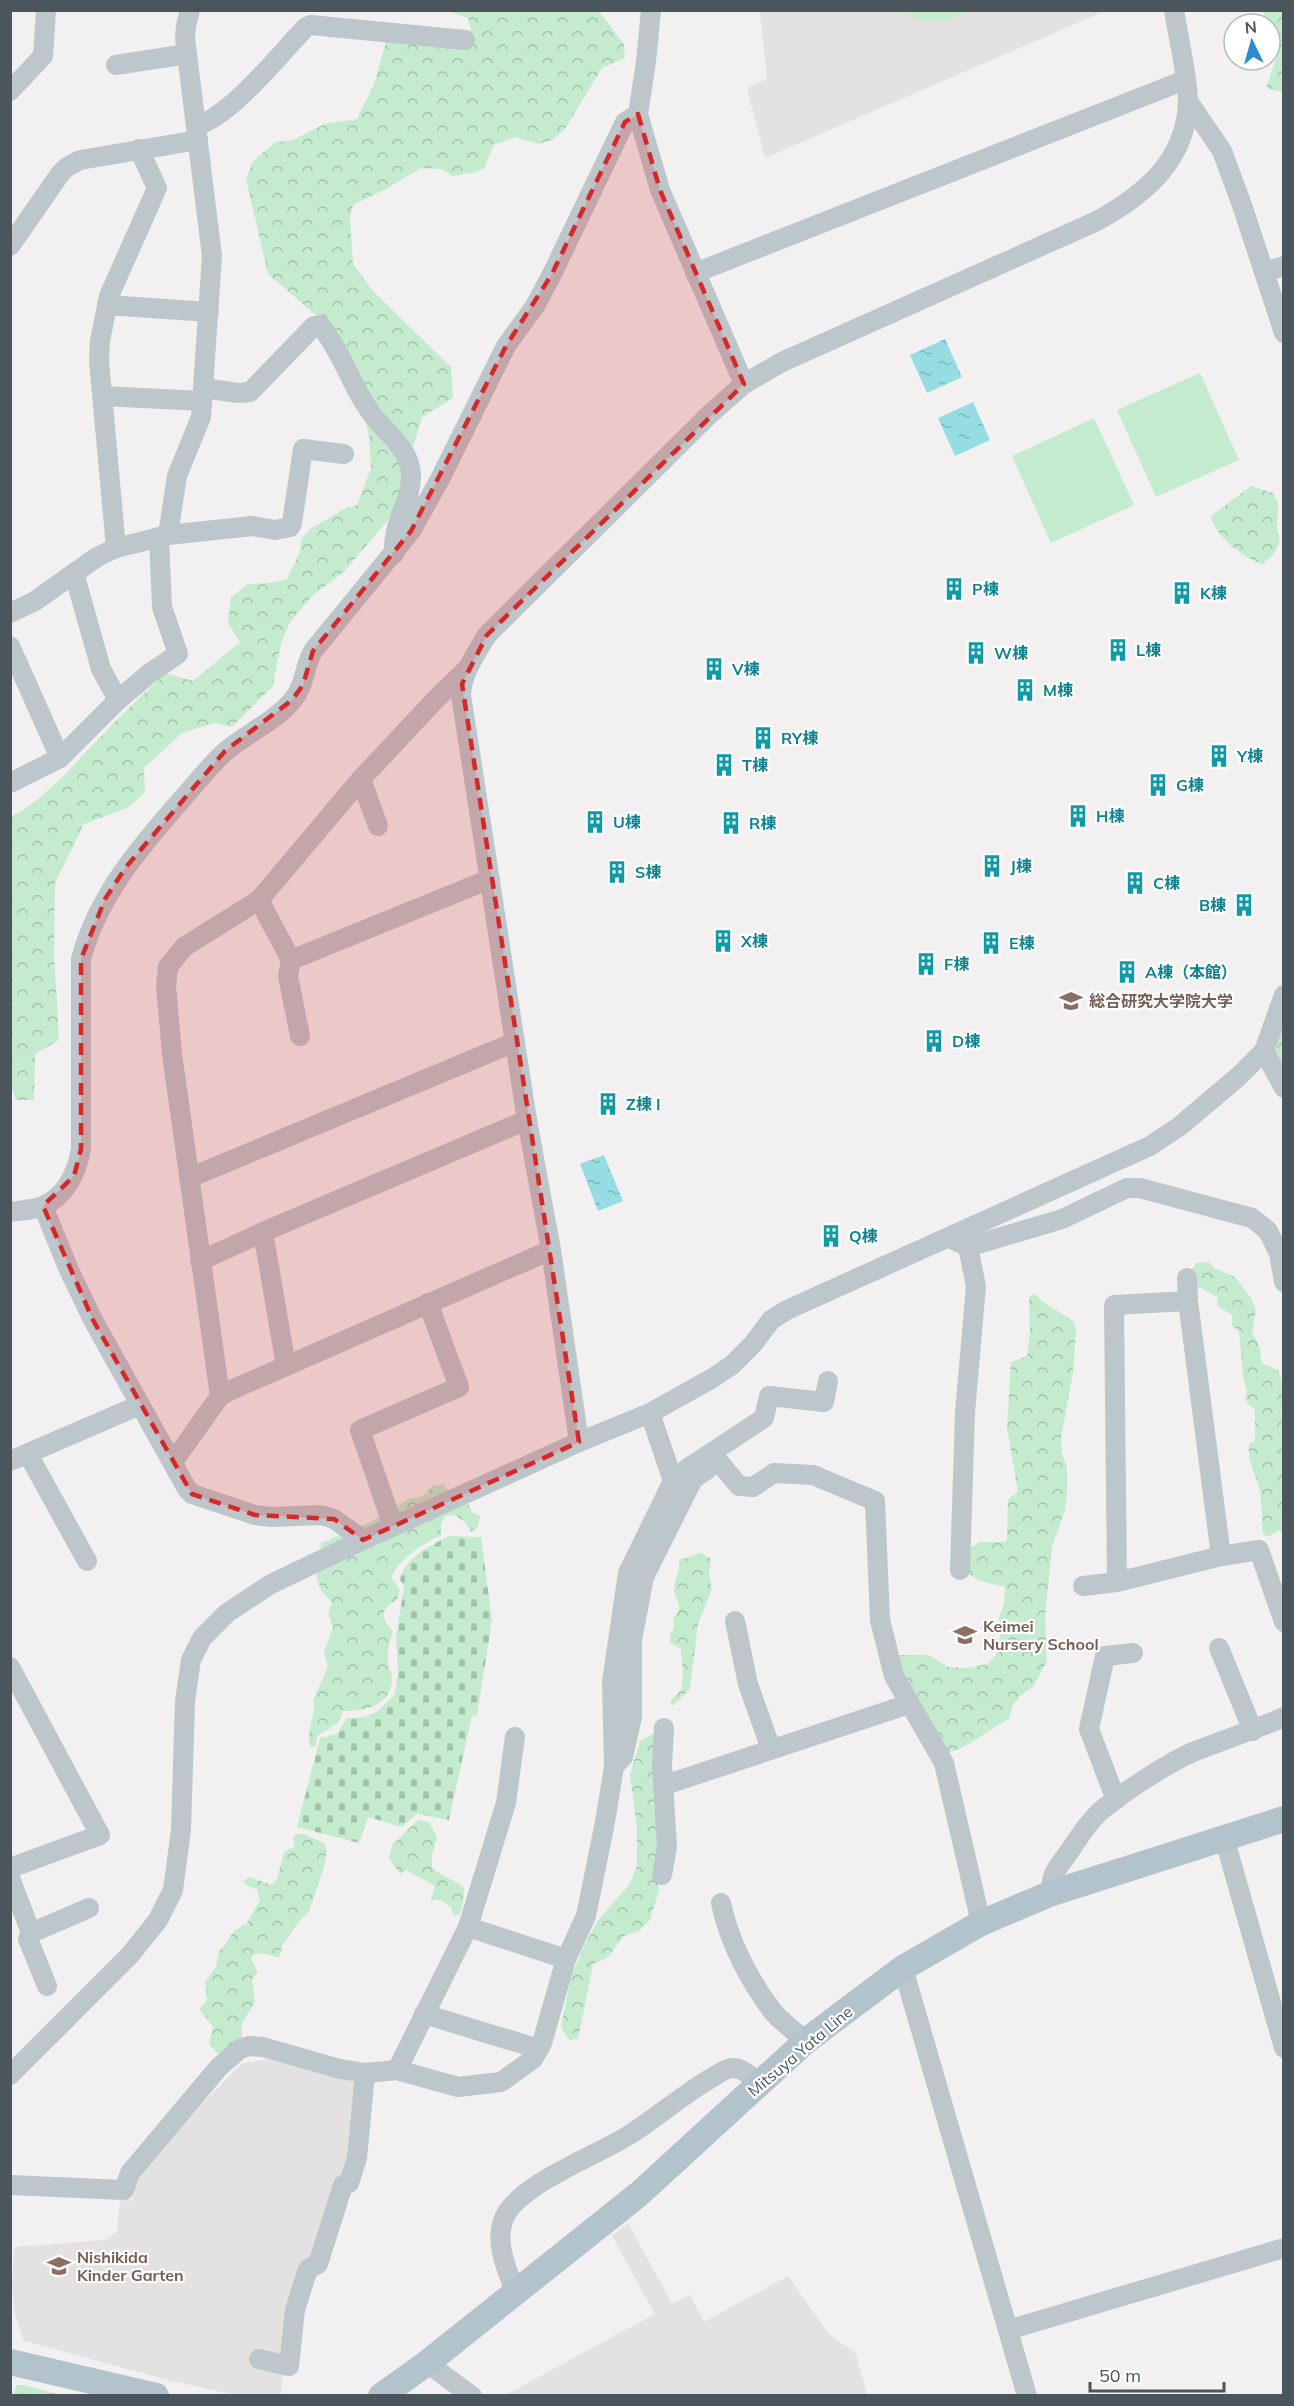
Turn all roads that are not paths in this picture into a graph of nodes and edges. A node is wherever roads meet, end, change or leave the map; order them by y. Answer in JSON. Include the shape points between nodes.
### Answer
{"nodes":[{"id":1,"x":45,"y":10,"type":"edge"},
{"id":2,"x":190,"y":10,"type":"edge"},
{"id":3,"x":651,"y":10,"type":"edge"},
{"id":4,"x":1174,"y":10,"type":"edge"},
{"id":5,"x":465,"y":40,"type":"dead end"},
{"id":6,"x":187,"y":54,"type":"junction"},
{"id":7,"x":116,"y":65,"type":"dead end"},
{"id":8,"x":1185,"y":80,"type":"junction"},
{"id":9,"x":10,"y":91,"type":"edge"},
{"id":10,"x":1188,"y":101,"type":"junction"},
{"id":11,"x":638,"y":114,"type":"junction"},
{"id":12,"x":197,"y":133,"type":"junction"},
{"id":13,"x":139,"y":149,"type":"junction"},
{"id":14,"x":10,"y":246,"type":"edge"},
{"id":15,"x":1284,"y":266,"type":"edge"},
{"id":16,"x":1264,"y":272,"type":"junction"},
{"id":17,"x":695,"y":273,"type":"junction"},
{"id":18,"x":107,"y":305,"type":"junction"},
{"id":19,"x":209,"y":312,"type":"junction"},
{"id":20,"x":1284,"y":333,"type":"edge"},
{"id":21,"x":744,"y":384,"type":"junction"},
{"id":22,"x":203,"y":395,"type":"junction"},
{"id":23,"x":103,"y":396,"type":"junction"},
{"id":24,"x":344,"y":454,"type":"dead end"},
{"id":25,"x":163,"y":536,"type":"junction"},
{"id":26,"x":116,"y":548,"type":"junction"},
{"id":27,"x":394,"y":554,"type":"junction"},
{"id":28,"x":75,"y":573,"type":"junction"},
{"id":29,"x":10,"y":613,"type":"edge"},
{"id":30,"x":10,"y":646,"type":"edge"},
{"id":31,"x":467,"y":669,"type":"junction"},
{"id":32,"x":118,"y":700,"type":"junction"},
{"id":33,"x":60,"y":758,"type":"junction"},
{"id":34,"x":361,"y":779,"type":"junction"},
{"id":35,"x":10,"y":783,"type":"edge"},
{"id":36,"x":378,"y":826,"type":"dead end"},
{"id":37,"x":489,"y":879,"type":"junction"},
{"id":38,"x":259,"y":900,"type":"junction"},
{"id":39,"x":291,"y":960,"type":"junction"},
{"id":40,"x":1284,"y":995,"type":"edge"},
{"id":41,"x":300,"y":1035,"type":"dead end"},
{"id":42,"x":515,"y":1042,"type":"junction"},
{"id":43,"x":1264,"y":1051,"type":"junction"},
{"id":44,"x":1284,"y":1088,"type":"edge"},
{"id":45,"x":527,"y":1120,"type":"junction"},
{"id":46,"x":189,"y":1178,"type":"junction"},
{"id":47,"x":43,"y":1206,"type":"junction"},
{"id":48,"x":10,"y":1212,"type":"edge"},
{"id":49,"x":263,"y":1232,"type":"junction"},
{"id":50,"x":950,"y":1238,"type":"junction"},
{"id":51,"x":968,"y":1247,"type":"junction"},
{"id":52,"x":550,"y":1250,"type":"junction"},
{"id":53,"x":200,"y":1260,"type":"junction"},
{"id":54,"x":1187,"y":1278,"type":"dead end"},
{"id":55,"x":1284,"y":1282,"type":"edge"},
{"id":56,"x":1188,"y":1301,"type":"junction"},
{"id":57,"x":428,"y":1303,"type":"junction"},
{"id":58,"x":286,"y":1366,"type":"junction"},
{"id":59,"x":828,"y":1381,"type":"dead end"},
{"id":60,"x":220,"y":1396,"type":"junction"},
{"id":61,"x":140,"y":1405,"type":"junction"},
{"id":62,"x":650,"y":1413,"type":"junction"},
{"id":63,"x":750,"y":1428,"type":"junction"},
{"id":64,"x":579,"y":1442,"type":"junction"},
{"id":65,"x":19,"y":1457,"type":"edge"},
{"id":66,"x":173,"y":1462,"type":"junction"},
{"id":67,"x":720,"y":1462,"type":"junction"},
{"id":68,"x":673,"y":1481,"type":"junction"},
{"id":69,"x":393,"y":1526,"type":"junction"},
{"id":70,"x":363,"y":1540,"type":"junction"},
{"id":71,"x":1221,"y":1556,"type":"junction"},
{"id":72,"x":87,"y":1561,"type":"dead end"},
{"id":73,"x":960,"y":1570,"type":"dead end"},
{"id":74,"x":1117,"y":1582,"type":"junction"},
{"id":75,"x":1083,"y":1586,"type":"dead end"},
{"id":76,"x":735,"y":1621,"type":"dead end"},
{"id":77,"x":1284,"y":1622,"type":"edge"},
{"id":78,"x":1219,"y":1648,"type":"dead end"},
{"id":79,"x":1133,"y":1653,"type":"dead end"},
{"id":80,"x":10,"y":1667,"type":"edge"},
{"id":81,"x":909,"y":1704,"type":"junction"},
{"id":82,"x":1284,"y":1717,"type":"edge"},
{"id":83,"x":664,"y":1728,"type":"dead end"},
{"id":84,"x":1253,"y":1731,"type":"junction"},
{"id":85,"x":515,"y":1737,"type":"dead end"},
{"id":86,"x":771,"y":1749,"type":"junction"},
{"id":87,"x":614,"y":1767,"type":"junction"},
{"id":88,"x":665,"y":1785,"type":"junction"},
{"id":89,"x":1116,"y":1800,"type":"junction"},
{"id":90,"x":1284,"y":1819,"type":"edge"},
{"id":91,"x":1224,"y":1837,"type":"junction"},
{"id":92,"x":10,"y":1868,"type":"edge"},
{"id":93,"x":662,"y":1875,"type":"dead end"},
{"id":94,"x":10,"y":1878,"type":"edge"},
{"id":95,"x":1052,"y":1893,"type":"junction"},
{"id":96,"x":721,"y":1904,"type":"dead end"},
{"id":97,"x":89,"y":1908,"type":"dead end"},
{"id":98,"x":981,"y":1923,"type":"junction"},
{"id":99,"x":468,"y":1927,"type":"junction"},
{"id":100,"x":31,"y":1933,"type":"junction"},
{"id":101,"x":566,"y":1959,"type":"junction"},
{"id":102,"x":903,"y":1968,"type":"junction"},
{"id":103,"x":47,"y":1986,"type":"dead end"},
{"id":104,"x":424,"y":2014,"type":"junction"},
{"id":105,"x":806,"y":2042,"type":"junction"},
{"id":106,"x":1284,"y":2048,"type":"edge"},
{"id":107,"x":539,"y":2049,"type":"junction"},
{"id":108,"x":397,"y":2070,"type":"junction"},
{"id":109,"x":365,"y":2073,"type":"junction"},
{"id":110,"x":10,"y":2075,"type":"edge"},
{"id":111,"x":759,"y":2084,"type":"junction"},
{"id":112,"x":10,"y":2185,"type":"edge"},
{"id":113,"x":1284,"y":2248,"type":"edge"},
{"id":114,"x":515,"y":2291,"type":"junction"},
{"id":115,"x":1008,"y":2330,"type":"junction"},
{"id":116,"x":259,"y":2359,"type":"dead end"},
{"id":117,"x":10,"y":2362,"type":"edge"},
{"id":118,"x":427,"y":2364,"type":"junction"},
{"id":119,"x":156,"y":2396,"type":"edge"},
{"id":120,"x":381,"y":2396,"type":"edge"},
{"id":121,"x":472,"y":2396,"type":"edge"},
{"id":122,"x":1028,"y":2396,"type":"edge"}],
"edges":[{"from":1,"to":9,"type":"street","via":[[43,56]]},
{"from":2,"to":6,"type":"street"},
{"from":3,"to":11,"type":"street"},
{"from":4,"to":8,"type":"street"},
{"from":5,"to":12,"type":"street","via":[[306,27],[225,111]]},
{"from":6,"to":7,"type":"street"},
{"from":6,"to":12,"type":"street"},
{"from":8,"to":10,"type":"street"},
{"from":8,"to":17,"type":"street"},
{"from":10,"to":16,"type":"street","via":[[1222,151]]},
{"from":10,"to":21,"type":"street","via":[[1184,131],[1173,154],[1155,180],[1128,204],[782,362]]},
{"from":11,"to":17,"type":"street","via":[[660,190]]},
{"from":11,"to":27,"type":"street","via":[[625,122],[535,306],[506,346],[440,479]]},
{"from":12,"to":13,"type":"street"},
{"from":12,"to":19,"type":"street","via":[[213,256]]},
{"from":13,"to":14,"type":"street","via":[[80,160],[67,167]]},
{"from":13,"to":18,"type":"street","via":[[157,188]]},
{"from":15,"to":16,"type":"street"},
{"from":16,"to":20,"type":"street"},
{"from":17,"to":21,"type":"street"},
{"from":18,"to":19,"type":"street"},
{"from":18,"to":23,"type":"street","via":[[99,351]]},
{"from":19,"to":22,"type":"street"},
{"from":21,"to":31,"type":"street","via":[[487,635]]},
{"from":22,"to":23,"type":"street"},
{"from":22,"to":25,"type":"street","via":[[201,417],[177,476]]},
{"from":22,"to":27,"type":"street","via":[[250,392],[314,326],[320,325],[373,415],[409,462],[410,490],[396,524]]},
{"from":23,"to":26,"type":"street"},
{"from":24,"to":25,"type":"street","via":[[303,449],[290,527],[275,530],[252,526]]},
{"from":25,"to":26,"type":"street"},
{"from":25,"to":32,"type":"street","via":[[162,607],[178,654]]},
{"from":26,"to":28,"type":"street"},
{"from":27,"to":47,"type":"street","via":[[313,651],[303,685],[292,700],[225,751],[158,827],[105,899],[81,958],[79,1164],[66,1186]]},
{"from":28,"to":29,"type":"street"},
{"from":28,"to":32,"type":"street","via":[[101,669]]},
{"from":30,"to":33,"type":"street"},
{"from":31,"to":34,"type":"street"},
{"from":31,"to":37,"type":"street","via":[[461,695]]},
{"from":32,"to":33,"type":"street"},
{"from":33,"to":35,"type":"street"},
{"from":34,"to":36,"type":"street"},
{"from":34,"to":38,"type":"street"},
{"from":37,"to":39,"type":"street"},
{"from":37,"to":42,"type":"street"},
{"from":38,"to":39,"type":"street"},
{"from":38,"to":46,"type":"street","via":[[184,947],[168,967],[172,1054]]},
{"from":39,"to":41,"type":"street","via":[[288,976]]},
{"from":40,"to":43,"type":"street"},
{"from":42,"to":45,"type":"street"},
{"from":42,"to":46,"type":"street"},
{"from":43,"to":44,"type":"street"},
{"from":43,"to":50,"type":"street","via":[[1180,1126],[1150,1146]]},
{"from":45,"to":49,"type":"street"},
{"from":45,"to":52,"type":"street"},
{"from":46,"to":53,"type":"street"},
{"from":47,"to":48,"type":"street"},
{"from":47,"to":61,"type":"street","via":[[93,1320]]},
{"from":49,"to":53,"type":"street"},
{"from":49,"to":58,"type":"street"},
{"from":50,"to":51,"type":"street"},
{"from":50,"to":62,"type":"street","via":[[787,1310],[771,1320],[732,1365]]},
{"from":51,"to":55,"type":"street","via":[[1062,1219],[1127,1188],[1140,1188],[1252,1218],[1268,1231],[1279,1253]]},
{"from":51,"to":73,"type":"street","via":[[976,1286],[965,1412]]},
{"from":52,"to":57,"type":"street"},
{"from":52,"to":64,"type":"street"},
{"from":53,"to":60,"type":"street"},
{"from":54,"to":56,"type":"street"},
{"from":56,"to":71,"type":"street"},
{"from":56,"to":74,"type":"street","via":[[1114,1305]]},
{"from":57,"to":58,"type":"street"},
{"from":57,"to":69,"type":"street","via":[[459,1387],[360,1430]]},
{"from":58,"to":60,"type":"street"},
{"from":59,"to":63,"type":"street","via":[[824,1402],[770,1396],[764,1418]]},
{"from":60,"to":66,"type":"street"},
{"from":61,"to":65,"type":"street"},
{"from":61,"to":66,"type":"street"},
{"from":62,"to":64,"type":"street"},
{"from":62,"to":68,"type":"street"},
{"from":63,"to":67,"type":"street"},
{"from":63,"to":68,"type":"street"},
{"from":64,"to":69,"type":"street"},
{"from":65,"to":72,"type":"street"},
{"from":66,"to":70,"type":"street","via":[[192,1494],[255,1515],[321,1515],[334,1519]]},
{"from":67,"to":81,"type":"street","via":[[739,1486],[753,1487],[774,1473],[813,1475],[875,1501],[879,1620],[894,1676]]},
{"from":67,"to":87,"type":"street","via":[[693,1479],[644,1577],[632,1640],[632,1717],[623,1757]]},
{"from":68,"to":87,"type":"street","via":[[628,1573],[612,1682]]},
{"from":69,"to":70,"type":"street"},
{"from":70,"to":110,"type":"street","via":[[272,1584],[227,1613],[202,1638],[191,1660],[185,1701],[181,1830],[173,1890],[158,1920],[130,1954]]},
{"from":71,"to":74,"type":"street"},
{"from":71,"to":77,"type":"street","via":[[1259,1550]]},
{"from":74,"to":75,"type":"street"},
{"from":76,"to":86,"type":"street","via":[[748,1684]]},
{"from":78,"to":84,"type":"street"},
{"from":79,"to":89,"type":"street","via":[[1105,1656],[1089,1729]]},
{"from":80,"to":92,"type":"street","via":[[100,1835]]},
{"from":81,"to":86,"type":"street"},
{"from":81,"to":98,"type":"street","via":[[944,1763]]},
{"from":82,"to":84,"type":"street"},
{"from":83,"to":88,"type":"street"},
{"from":84,"to":89,"type":"street","via":[[1192,1753]]},
{"from":85,"to":99,"type":"street","via":[[506,1803]]},
{"from":86,"to":88,"type":"street"},
{"from":87,"to":101,"type":"street","via":[[586,1916]]},
{"from":88,"to":93,"type":"street","via":[[667,1847]]},
{"from":89,"to":95,"type":"street","via":[[1088,1824],[1051,1879]]},
{"from":90,"to":91,"type":"main road","name":"Mitsuya Yata Line"},
{"from":91,"to":95,"type":"main road","name":"Mitsuya Yata Line"},
{"from":91,"to":106,"type":"street"},
{"from":94,"to":100,"type":"street"},
{"from":95,"to":98,"type":"main road","name":"Mitsuya Yata Line"},
{"from":96,"to":105,"type":"street","via":[[724,1921],[747,1971],[775,2014]]},
{"from":97,"to":100,"type":"street"},
{"from":98,"to":102,"type":"main road","name":"Mitsuya Yata Line"},
{"from":99,"to":101,"type":"street"},
{"from":99,"to":104,"type":"street"},
{"from":100,"to":103,"type":"street","via":[[28,1939]]},
{"from":101,"to":107,"type":"street"},
{"from":102,"to":105,"type":"main road","name":"Mitsuya Yata Line"},
{"from":102,"to":115,"type":"street"},
{"from":104,"to":107,"type":"street"},
{"from":104,"to":108,"type":"street"},
{"from":105,"to":111,"type":"main road","name":"Mitsuya Yata Line"},
{"from":107,"to":108,"type":"street","via":[[521,2070],[501,2082],[481,2086],[458,2087]]},
{"from":108,"to":109,"type":"street"},
{"from":109,"to":112,"type":"street","via":[[249,2046],[219,2067],[130,2173],[124,2190]]},
{"from":109,"to":116,"type":"street","via":[[357,2158],[349,2183],[343,2185],[318,2264],[308,2269],[295,2310],[289,2366]]},
{"from":111,"to":114,"type":"main road","name":"Mitsuya Yata Line","via":[[639,2194]]},
{"from":111,"to":114,"type":"street","via":[[742,2069],[726,2069],[628,2136],[553,2176],[514,2203],[502,2221],[501,2237]]},
{"from":113,"to":115,"type":"street"},
{"from":114,"to":118,"type":"main road","name":"Mitsuya Yata Line"},
{"from":115,"to":122,"type":"street"},
{"from":117,"to":119,"type":"main road"},
{"from":118,"to":120,"type":"main road","name":"Mitsuya Yata Line"},
{"from":118,"to":121,"type":"street"}]}
